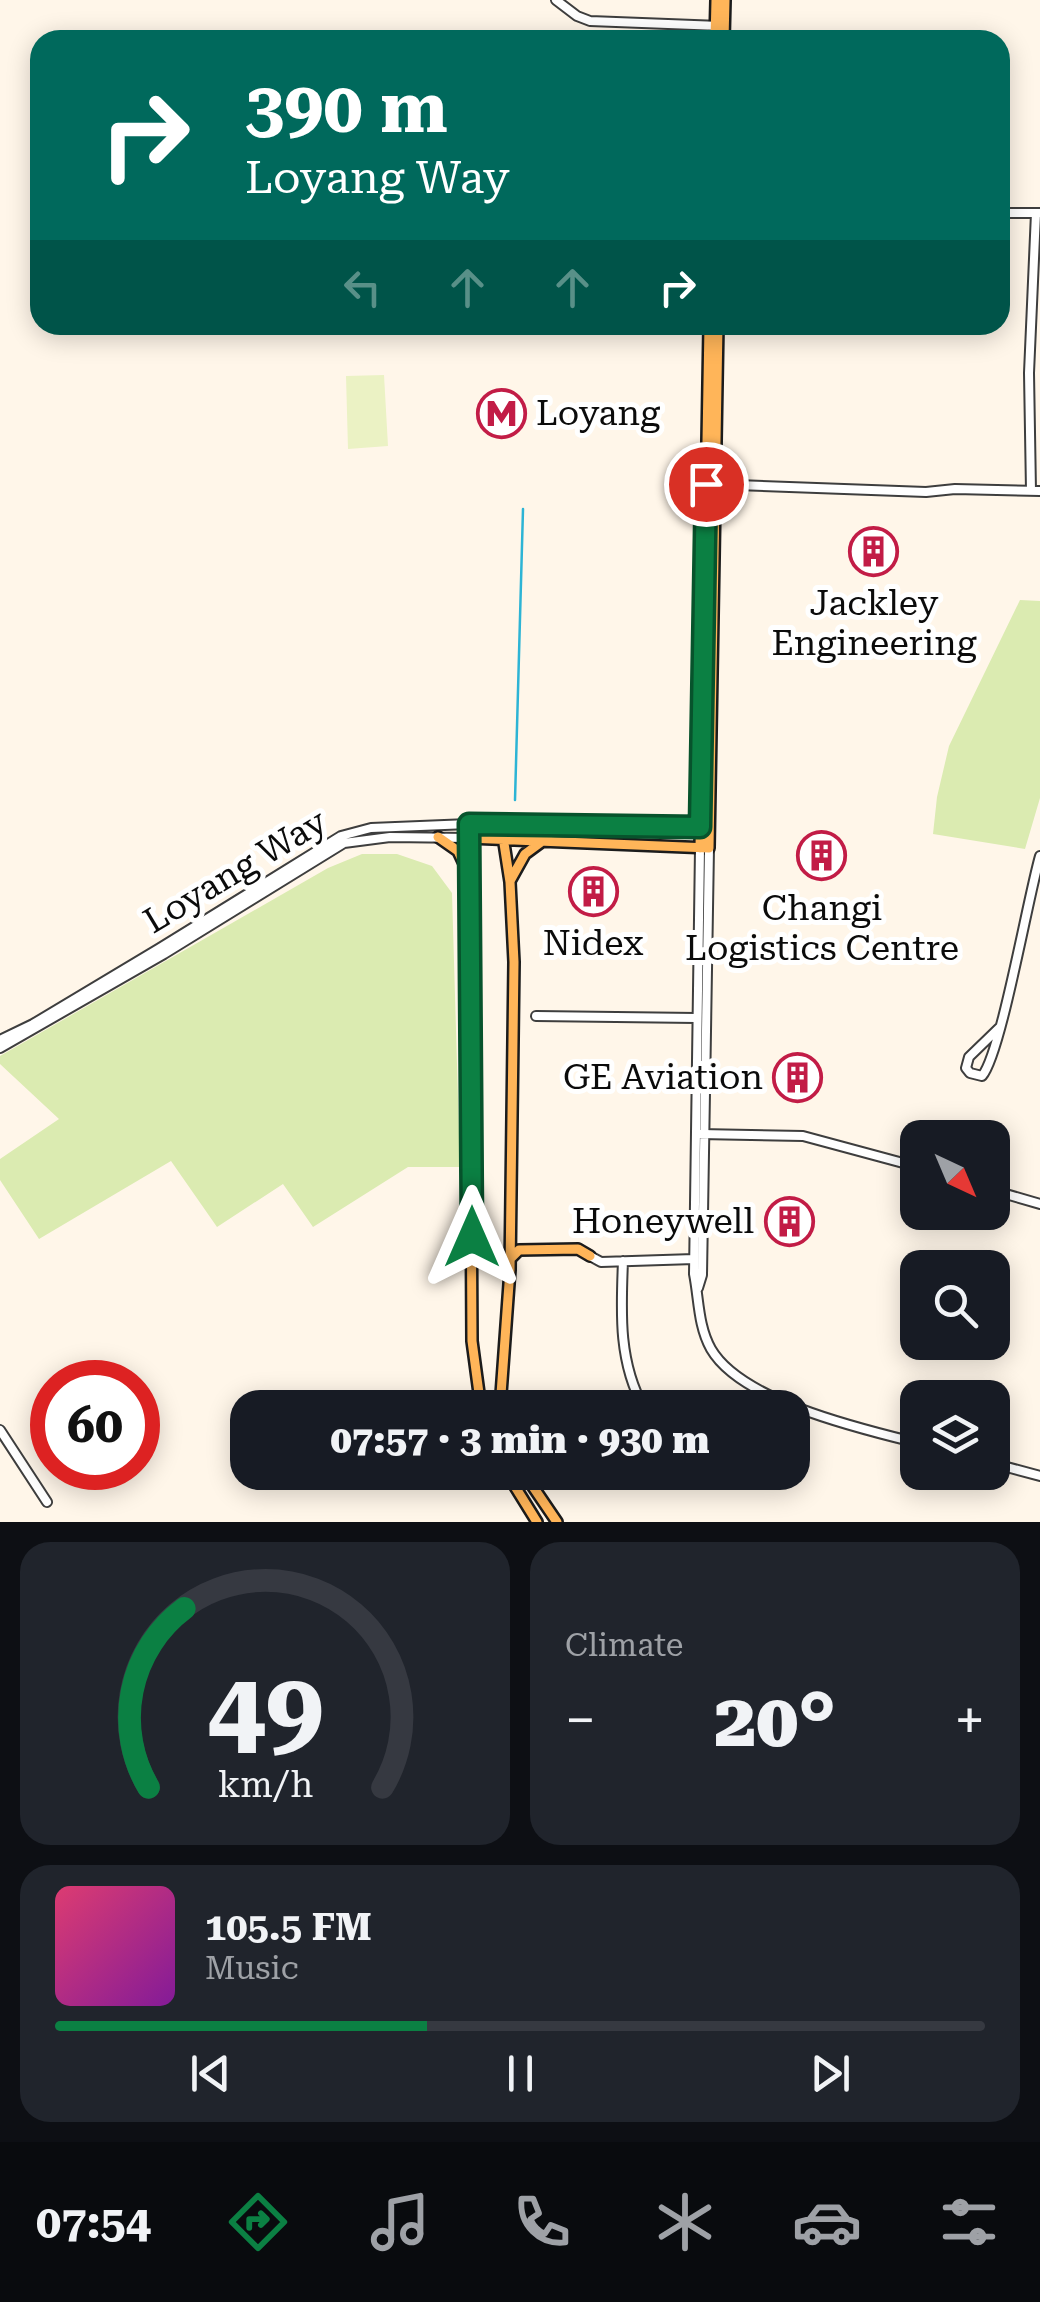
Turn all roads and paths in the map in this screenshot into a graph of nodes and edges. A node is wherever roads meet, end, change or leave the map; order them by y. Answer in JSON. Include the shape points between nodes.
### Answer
{"nodes":[{"id":1,"x":559,"y":0,"type":"edge"},
{"id":2,"x":716,"y":0,"type":"edge"},
{"id":3,"x":725,"y":0,"type":"edge"},
{"id":4,"x":697,"y":25,"type":"junction"},
{"id":5,"x":720,"y":26,"type":"junction"},
{"id":6,"x":703,"y":30,"type":"edge"},
{"id":7,"x":718,"y":30,"type":"edge"},
{"id":8,"x":721,"y":30,"type":"edge"},
{"id":9,"x":1010,"y":213,"type":"edge"},
{"id":10,"x":1038,"y":214,"type":"edge"},
{"id":11,"x":709,"y":335,"type":"edge"},
{"id":12,"x":718,"y":335,"type":"edge"},
{"id":13,"x":711,"y":484,"type":"junction"},
{"id":14,"x":1036,"y":491,"type":"edge"},
{"id":15,"x":469,"y":824,"type":"junction"},
{"id":16,"x":502,"y":824,"type":"junction"},
{"id":17,"x":705,"y":827,"type":"junction"},
{"id":18,"x":438,"y":838,"type":"junction"},
{"id":19,"x":468,"y":838,"type":"junction"},
{"id":20,"x":546,"y":839,"type":"junction"},
{"id":21,"x":504,"y":840,"type":"junction"},
{"id":22,"x":704,"y":848,"type":"junction"},
{"id":23,"x":1040,"y":856,"type":"edge"},
{"id":24,"x":468,"y":875,"type":"junction"},
{"id":25,"x":510,"y":882,"type":"junction"},
{"id":26,"x":706,"y":1012,"type":"junction"},
{"id":27,"x":536,"y":1016,"type":"dead end"},
{"id":28,"x":696,"y":1018,"type":"junction"},
{"id":29,"x":1000,"y":1027,"type":"junction"},
{"id":30,"x":0,"y":1040,"type":"edge"},
{"id":31,"x":0,"y":1048,"type":"edge"},
{"id":32,"x":699,"y":1134,"type":"junction"},
{"id":33,"x":900,"y":1162,"type":"edge"},
{"id":34,"x":1010,"y":1195,"type":"edge"},
{"id":35,"x":1040,"y":1204,"type":"edge"},
{"id":36,"x":702,"y":1251,"type":"junction"},
{"id":37,"x":590,"y":1256,"type":"joint"},
{"id":38,"x":510,"y":1259,"type":"junction"},
{"id":39,"x":694,"y":1259,"type":"junction"},
{"id":40,"x":623,"y":1261,"type":"junction"},
{"id":41,"x":702,"y":1270,"type":"junction"},
{"id":42,"x":697,"y":1290,"type":"junction"},
{"id":43,"x":479,"y":1390,"type":"edge"},
{"id":44,"x":501,"y":1390,"type":"edge"},
{"id":45,"x":636,"y":1390,"type":"edge"},
{"id":46,"x":0,"y":1430,"type":"edge"},
{"id":47,"x":900,"y":1438,"type":"edge"},
{"id":48,"x":1010,"y":1467,"type":"edge"},
{"id":49,"x":1040,"y":1476,"type":"edge"},
{"id":50,"x":517,"y":1490,"type":"edge"},
{"id":51,"x":536,"y":1490,"type":"edge"},
{"id":52,"x":47,"y":1502,"type":"dead end"},
{"id":53,"x":537,"y":1522,"type":"edge"},
{"id":54,"x":557,"y":1522,"type":"edge"}],
"edges":[{"from":1,"to":4,"type":"street","via":[[603,22]]},
{"from":2,"to":5,"type":"main road"},
{"from":3,"to":5,"type":"main road"},
{"from":4,"to":5,"type":"street"},
{"from":4,"to":6,"type":"street"},
{"from":5,"to":7,"type":"main road"},
{"from":5,"to":8,"type":"main road"},
{"from":9,"to":10,"type":"street"},
{"from":10,"to":14,"type":"street","via":[[1028,374]]},
{"from":11,"to":13,"type":"main road"},
{"from":12,"to":13,"type":"main road"},
{"from":13,"to":14,"type":"street"},
{"from":13,"to":17,"type":"main road"},
{"from":15,"to":16,"type":"main road","name":"Loyang Way"},
{"from":15,"to":19,"type":"main road"},
{"from":15,"to":30,"type":"street","name":"Loyang Way","via":[[372,828],[341,836]]},
{"from":16,"to":17,"type":"main road","name":"Loyang Way"},
{"from":16,"to":21,"type":"main road"},
{"from":17,"to":22,"type":"main road"},
{"from":18,"to":19,"type":"street","name":"Loyang Way"},
{"from":18,"to":24,"type":"main road","via":[[458,851]]},
{"from":18,"to":31,"type":"street","name":"Loyang Way","via":[[344,842]]},
{"from":19,"to":21,"type":"main road","name":"Loyang Way"},
{"from":19,"to":24,"type":"main road"},
{"from":20,"to":21,"type":"main road","name":"Loyang Way"},
{"from":20,"to":22,"type":"main road","name":"Loyang Way"},
{"from":20,"to":25,"type":"main road","via":[[526,854]]},
{"from":21,"to":25,"type":"main road"},
{"from":22,"to":26,"type":"street"},
{"from":22,"to":28,"type":"street"},
{"from":23,"to":29,"type":"street"},
{"from":24,"to":43,"type":"main road","via":[[472,1340]]},
{"from":25,"to":38,"type":"main road"},
{"from":26,"to":28,"type":"street"},
{"from":26,"to":32,"type":"street"},
{"from":27,"to":28,"type":"street"},
{"from":28,"to":32,"type":"street"},
{"from":29,"to":29,"type":"street","via":[[988,1068],[982,1076],[970,1074],[969,1057]]},
{"from":32,"to":33,"type":"street","via":[[803,1136]]},
{"from":32,"to":36,"type":"street"},
{"from":32,"to":39,"type":"street"},
{"from":34,"to":35,"type":"street"},
{"from":36,"to":39,"type":"street"},
{"from":36,"to":41,"type":"street"},
{"from":37,"to":38,"type":"main road","via":[[578,1248],[519,1250]]},
{"from":37,"to":40,"type":"street"},
{"from":38,"to":44,"type":"main road"},
{"from":39,"to":40,"type":"street"},
{"from":39,"to":41,"type":"street"},
{"from":39,"to":42,"type":"street"},
{"from":40,"to":45,"type":"street","via":[[622,1339]]},
{"from":41,"to":42,"type":"street"},
{"from":42,"to":47,"type":"street","via":[[712,1349],[742,1382]]},
{"from":46,"to":52,"type":"street"},
{"from":48,"to":49,"type":"street"},
{"from":50,"to":53,"type":"main road"},
{"from":51,"to":54,"type":"main road"}]}
